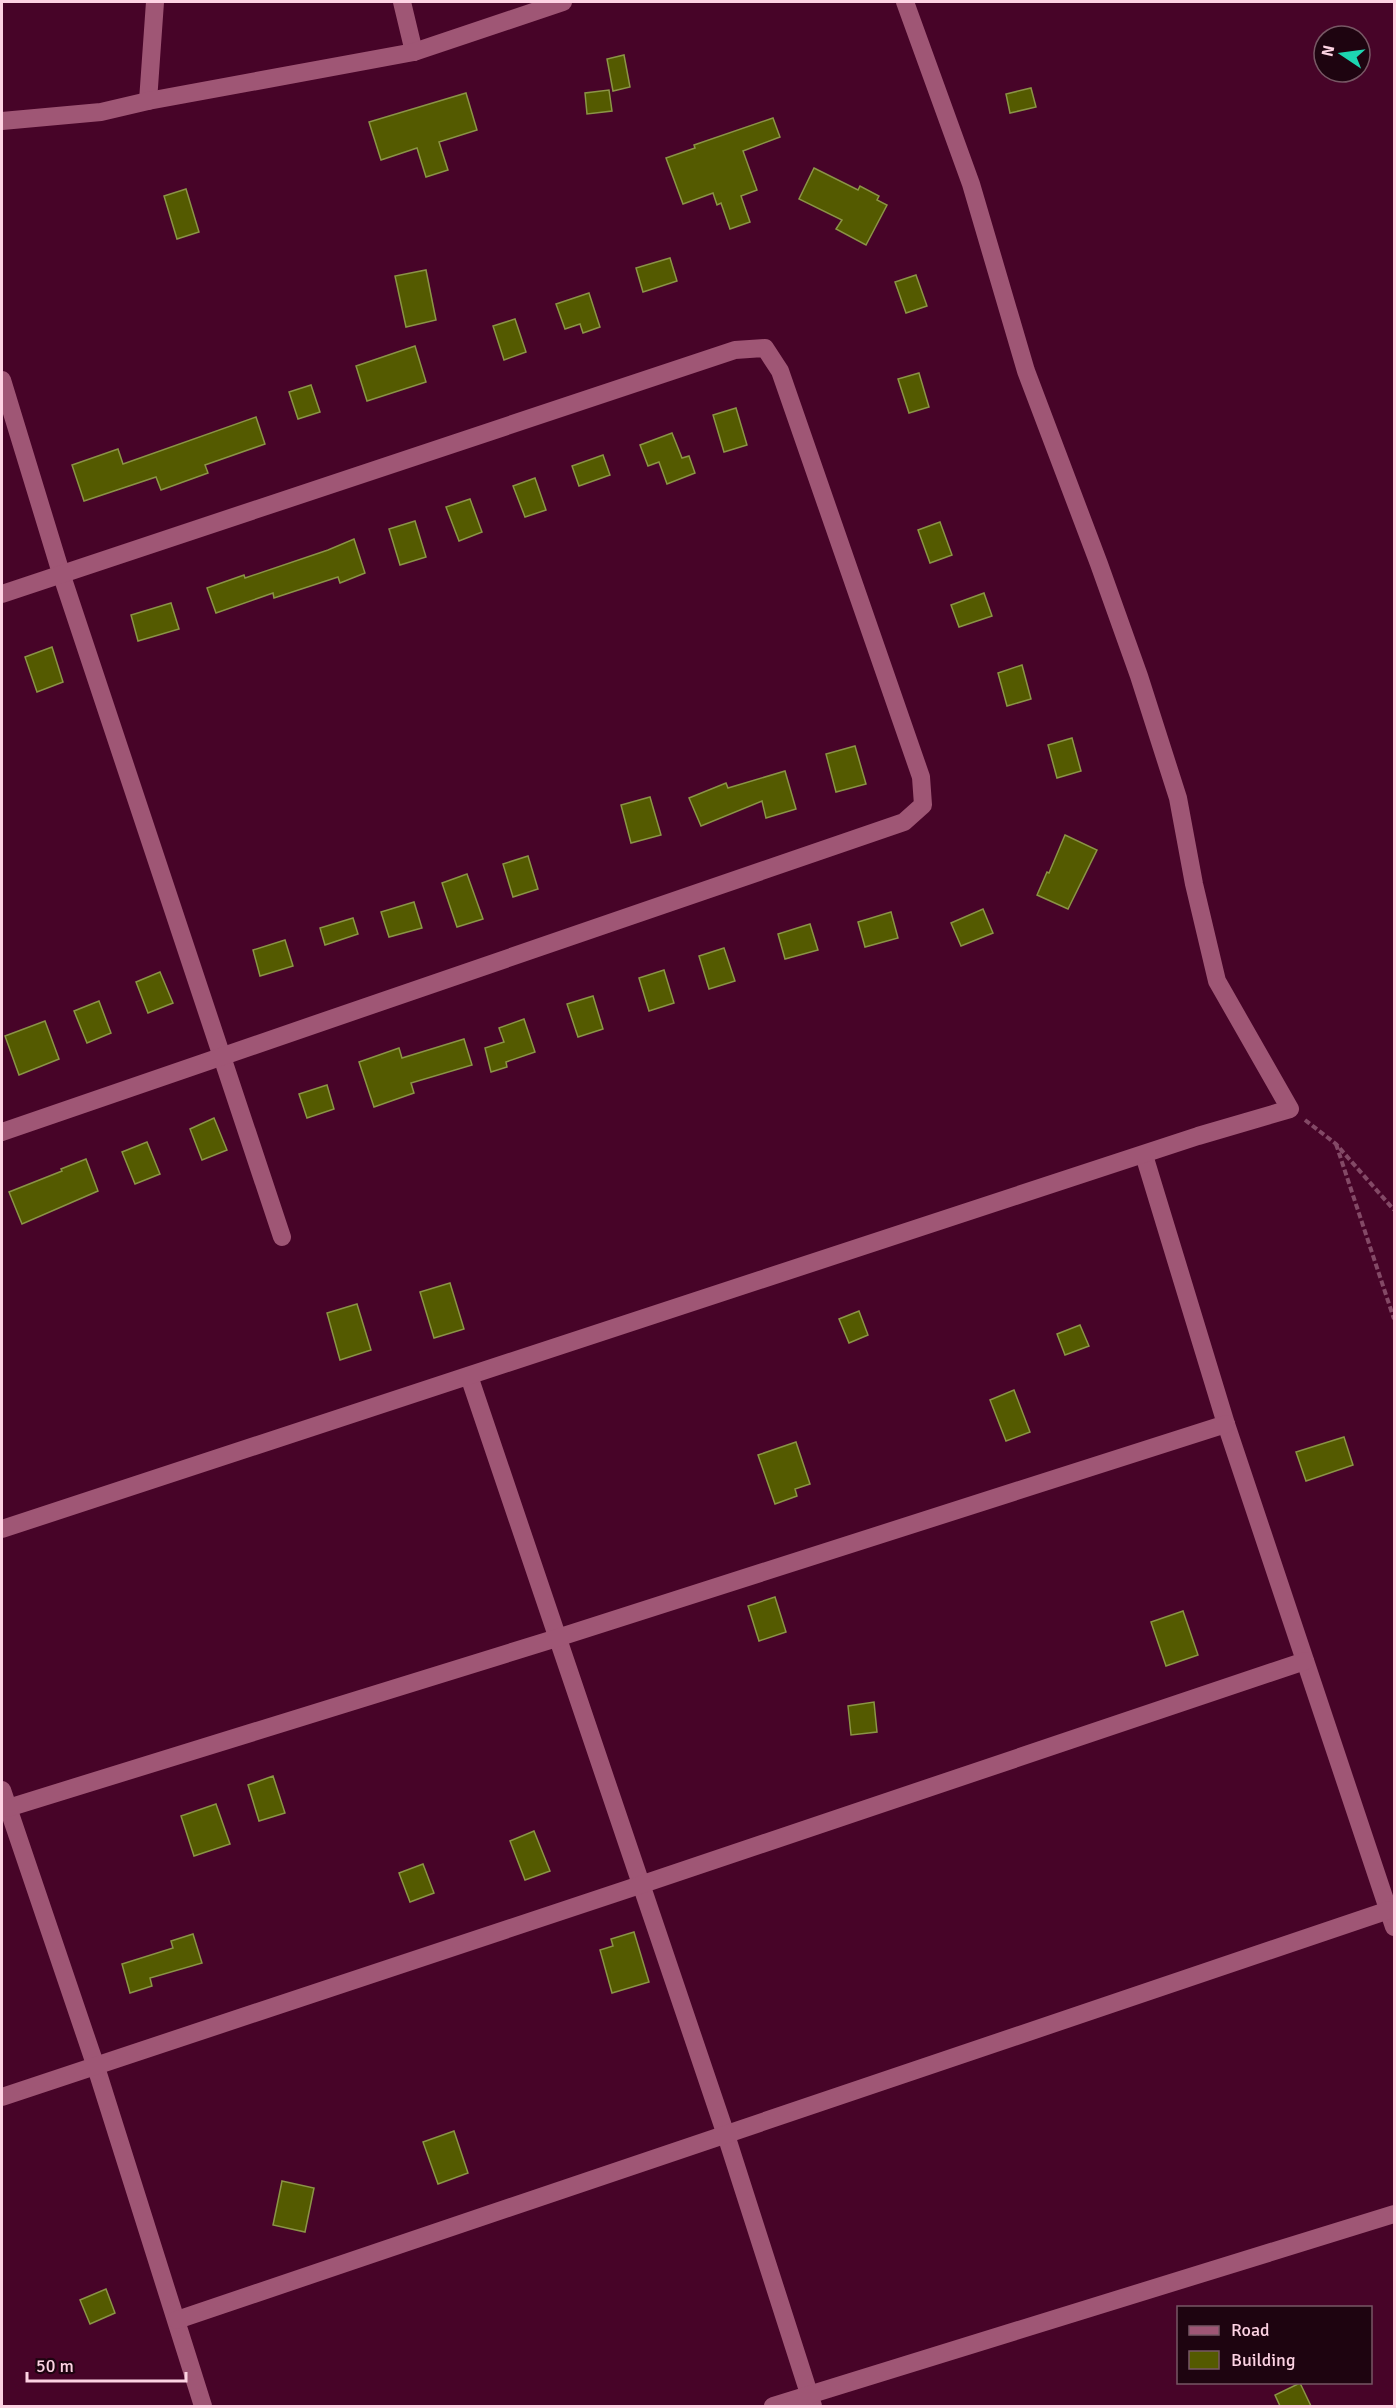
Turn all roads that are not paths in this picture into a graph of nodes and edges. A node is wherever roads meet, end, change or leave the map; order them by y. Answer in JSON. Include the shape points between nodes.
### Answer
{"nodes":[{"id":1,"x":155,"y":2,"type":"edge"},
{"id":2,"x":402,"y":2,"type":"edge"},
{"id":3,"x":563,"y":2,"type":"edge"},
{"id":4,"x":905,"y":2,"type":"edge"},
{"id":5,"x":414,"y":52,"type":"junction"},
{"id":6,"x":148,"y":101,"type":"junction"},
{"id":7,"x":2,"y":121,"type":"edge"},
{"id":8,"x":2,"y":380,"type":"edge"},
{"id":9,"x":61,"y":573,"type":"junction"},
{"id":10,"x":2,"y":594,"type":"edge"},
{"id":11,"x":224,"y":1058,"type":"junction"},
{"id":12,"x":2,"y":1132,"type":"edge"},
{"id":13,"x":1144,"y":1155,"type":"junction"},
{"id":14,"x":282,"y":1237,"type":"dead end"},
{"id":15,"x":469,"y":1376,"type":"junction"},
{"id":16,"x":1226,"y":1424,"type":"junction"},
{"id":17,"x":2,"y":1529,"type":"edge"},
{"id":18,"x":557,"y":1638,"type":"junction"},
{"id":19,"x":1305,"y":1661,"type":"junction"},
{"id":20,"x":2,"y":1790,"type":"edge"},
{"id":21,"x":8,"y":1808,"type":"junction"},
{"id":22,"x":640,"y":1886,"type":"junction"},
{"id":23,"x":1392,"y":1918,"type":"edge"},
{"id":24,"x":95,"y":2064,"type":"junction"},
{"id":25,"x":2,"y":2097,"type":"edge"},
{"id":26,"x":726,"y":2135,"type":"junction"},
{"id":27,"x":1395,"y":2214,"type":"edge"},
{"id":28,"x":177,"y":2319,"type":"junction"},
{"id":29,"x":811,"y":2400,"type":"edge"},
{"id":30,"x":202,"y":2406,"type":"edge"},
{"id":31,"x":773,"y":2406,"type":"edge"}],
"edges":[{"from":1,"to":6,"type":"street"},
{"from":2,"to":5,"type":"street"},
{"from":3,"to":5,"type":"street"},
{"from":4,"to":13,"type":"street","via":[[971,184],[1026,371],[1100,564],[1175,787],[1217,981],[1290,1109]]},
{"from":5,"to":6,"type":"street"},
{"from":6,"to":7,"type":"street","via":[[101,112]]},
{"from":8,"to":9,"type":"street"},
{"from":9,"to":10,"type":"street"},
{"from":9,"to":11,"type":"street"},
{"from":9,"to":11,"type":"street","via":[[735,350],[765,348],[780,371],[921,777],[923,805],[904,822]]},
{"from":11,"to":12,"type":"street"},
{"from":11,"to":14,"type":"street"},
{"from":13,"to":15,"type":"street"},
{"from":13,"to":16,"type":"street"},
{"from":15,"to":17,"type":"street"},
{"from":15,"to":18,"type":"street"},
{"from":16,"to":18,"type":"street"},
{"from":16,"to":19,"type":"street"},
{"from":18,"to":21,"type":"street"},
{"from":18,"to":22,"type":"street"},
{"from":19,"to":22,"type":"street"},
{"from":19,"to":23,"type":"street"},
{"from":20,"to":21,"type":"street"},
{"from":21,"to":24,"type":"street"},
{"from":22,"to":24,"type":"street"},
{"from":22,"to":26,"type":"street"},
{"from":23,"to":26,"type":"street"},
{"from":24,"to":25,"type":"street"},
{"from":24,"to":28,"type":"street"},
{"from":26,"to":28,"type":"street"},
{"from":26,"to":29,"type":"street"},
{"from":27,"to":29,"type":"street"},
{"from":28,"to":30,"type":"street"},
{"from":29,"to":31,"type":"street"}]}
